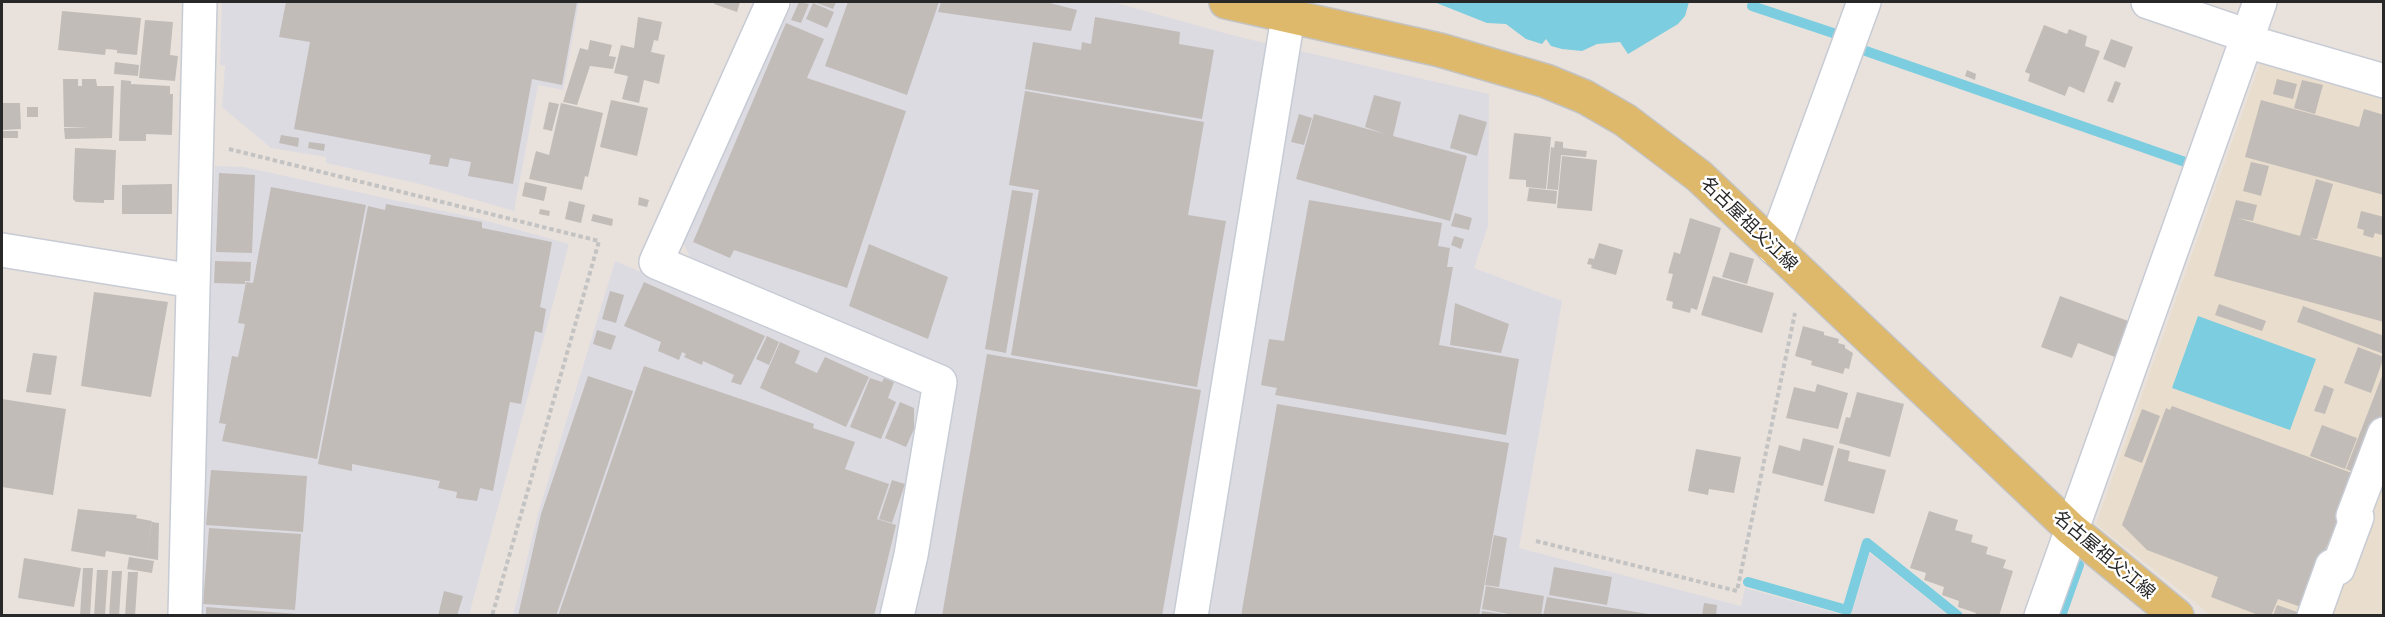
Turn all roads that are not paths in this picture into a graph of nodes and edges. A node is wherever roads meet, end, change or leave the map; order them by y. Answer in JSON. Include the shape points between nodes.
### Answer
{"nodes":[{"id":1,"x":200,"y":2,"type":"edge"},
{"id":2,"x":773,"y":2,"type":"edge"},
{"id":3,"x":1226,"y":2,"type":"edge"},
{"id":4,"x":1864,"y":2,"type":"edge"},
{"id":5,"x":2148,"y":2,"type":"edge"},
{"id":6,"x":2260,"y":2,"type":"edge"},
{"id":7,"x":1288,"y":17,"type":"junction"},
{"id":8,"x":2247,"y":38,"type":"junction"},
{"id":9,"x":2384,"y":81,"type":"edge"},
{"id":10,"x":1774,"y":248,"type":"junction"},
{"id":11,"x":2,"y":250,"type":"edge"},
{"id":12,"x":193,"y":281,"type":"junction"},
{"id":13,"x":2384,"y":435,"type":"edge"},
{"id":14,"x":2071,"y":529,"type":"junction"},
{"id":15,"x":185,"y":615,"type":"edge"},
{"id":16,"x":897,"y":615,"type":"edge"},
{"id":17,"x":1191,"y":615,"type":"edge"},
{"id":18,"x":2041,"y":615,"type":"edge"},
{"id":19,"x":2177,"y":615,"type":"edge"},
{"id":20,"x":2314,"y":615,"type":"edge"}],
"edges":[{"from":1,"to":12,"type":"street"},
{"from":2,"to":16,"type":"street","via":[[656,262],[940,382]]},
{"from":3,"to":7,"type":"main road","name":"名古屋祖父江線"},
{"from":4,"to":10,"type":"street"},
{"from":5,"to":8,"type":"street"},
{"from":6,"to":8,"type":"street"},
{"from":7,"to":10,"type":"main road","name":"名古屋祖父江線","via":[[1440,50],[1585,96],[1625,120],[1699,176]]},
{"from":7,"to":17,"type":"street"},
{"from":8,"to":9,"type":"street"},
{"from":8,"to":14,"type":"street"},
{"from":10,"to":14,"type":"main road","name":"名古屋祖父江線"},
{"from":11,"to":12,"type":"street"},
{"from":12,"to":15,"type":"street"},
{"from":13,"to":20,"type":"street","via":[[2338,568],[2332,566]]},
{"from":14,"to":18,"type":"street"},
{"from":14,"to":19,"type":"main road","name":"名古屋祖父江線"}]}
